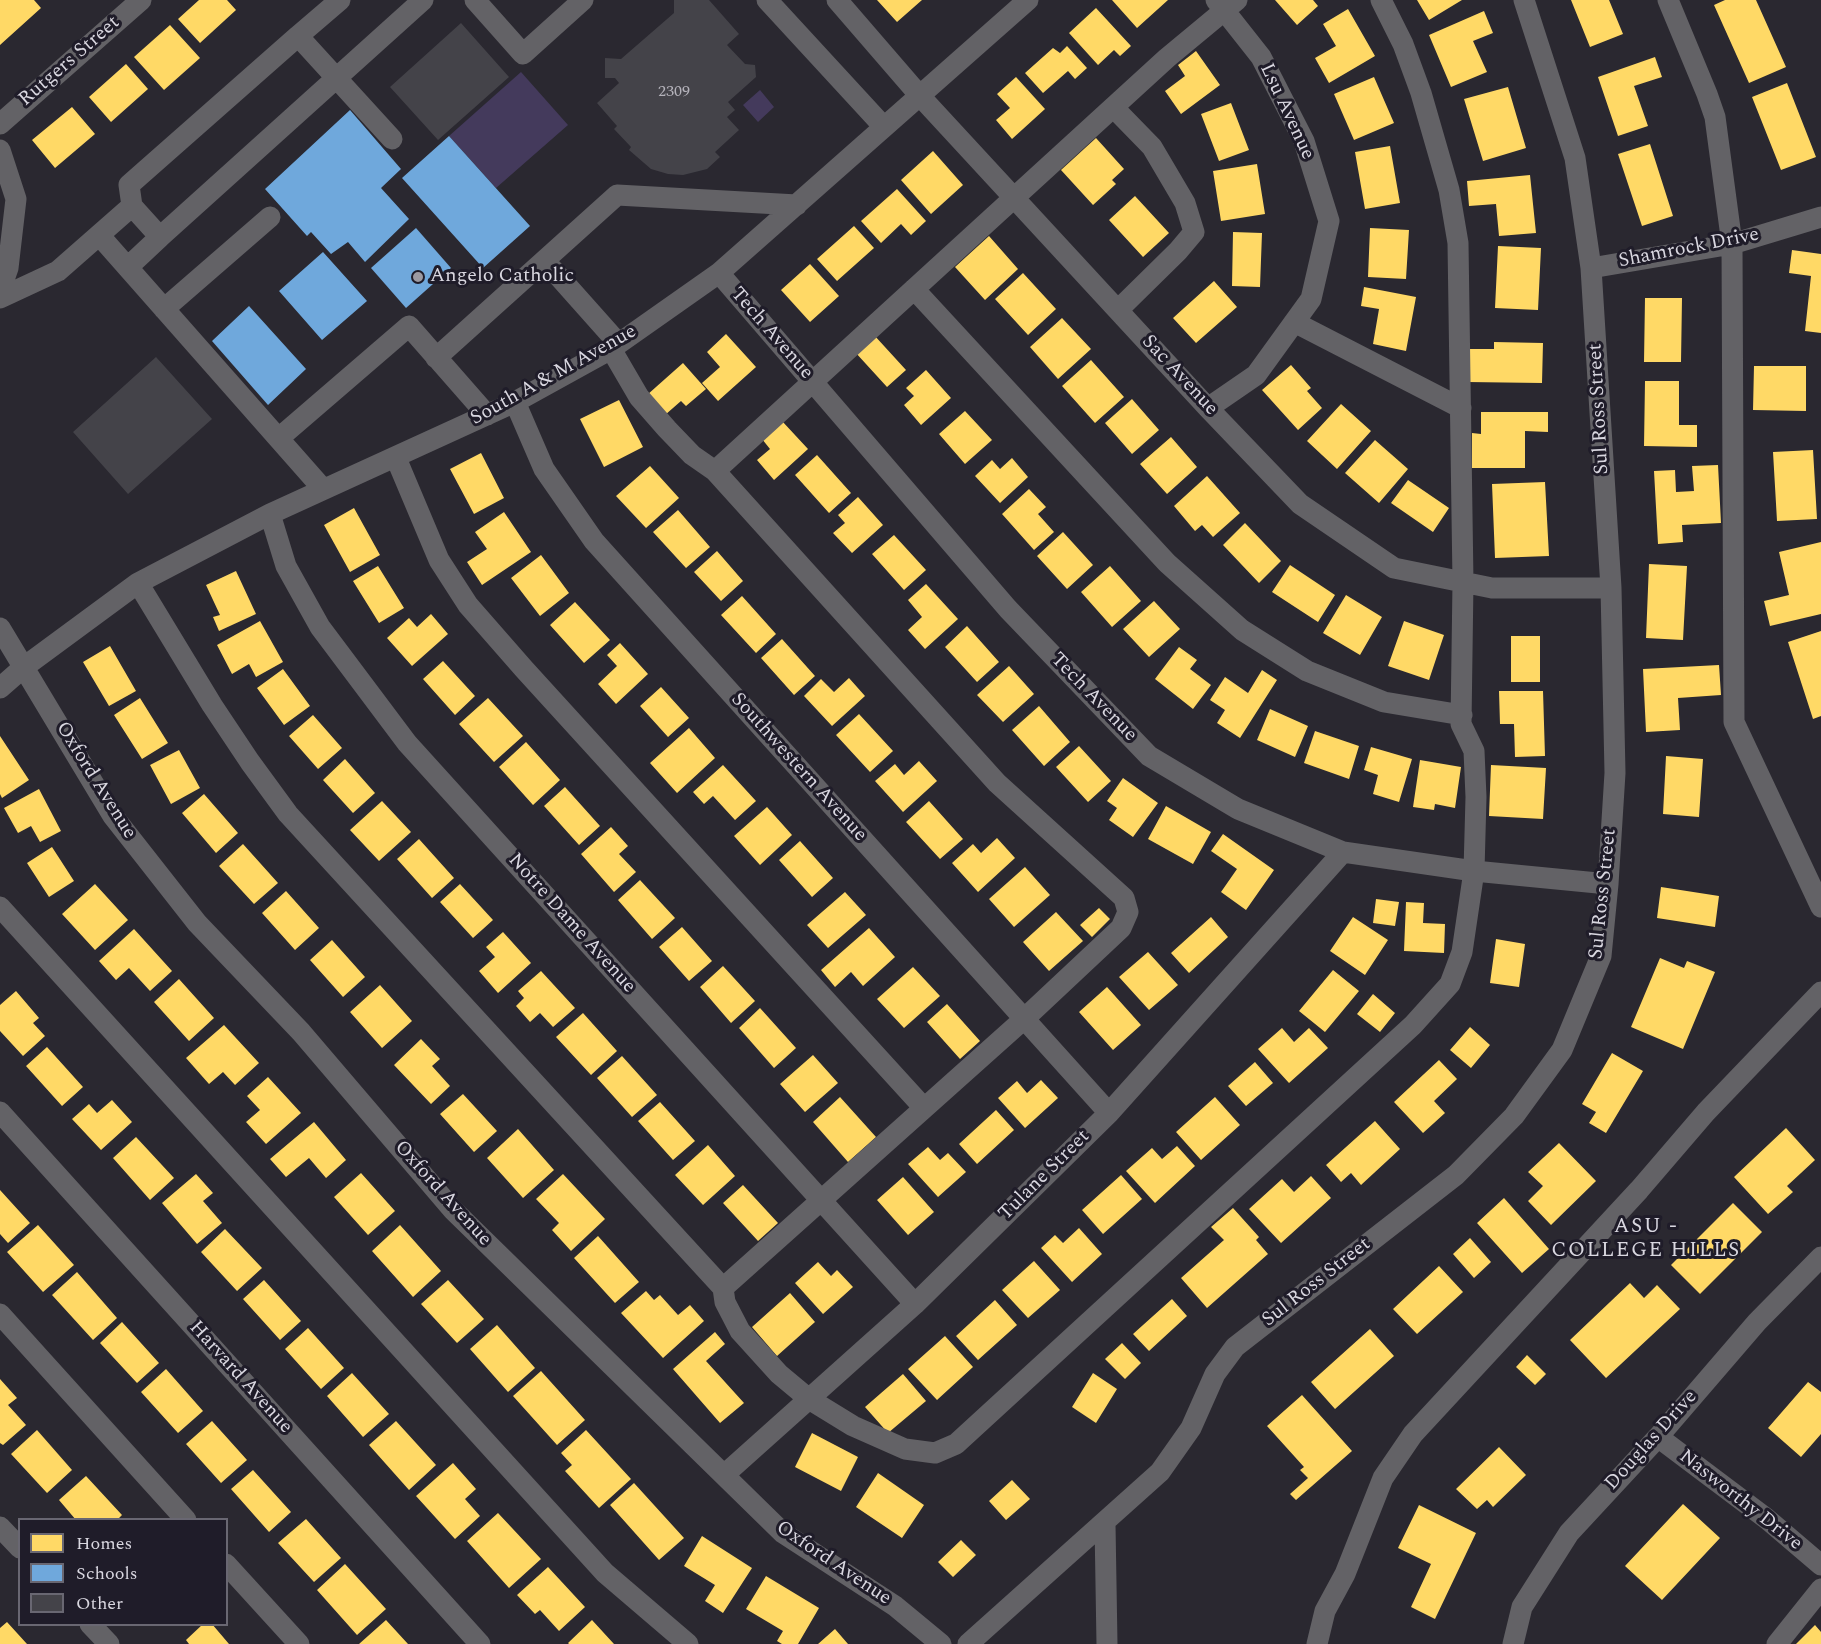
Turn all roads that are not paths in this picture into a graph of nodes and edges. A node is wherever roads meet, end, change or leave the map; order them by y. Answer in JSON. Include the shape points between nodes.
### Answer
{"nodes":[{"id":1,"x":141,"y":0,"type":"edge"},
{"id":2,"x":340,"y":0,"type":"edge"},
{"id":3,"x":423,"y":0,"type":"edge"},
{"id":4,"x":475,"y":0,"type":"edge"},
{"id":5,"x":583,"y":0,"type":"edge"},
{"id":6,"x":767,"y":0,"type":"edge"},
{"id":7,"x":837,"y":0,"type":"edge"},
{"id":8,"x":1028,"y":0,"type":"edge"},
{"id":9,"x":1381,"y":0,"type":"edge"},
{"id":10,"x":1524,"y":0,"type":"edge"},
{"id":11,"x":1668,"y":0,"type":"edge"},
{"id":12,"x":1226,"y":4,"type":"edge"},
{"id":13,"x":298,"y":36,"type":"junction"},
{"id":14,"x":335,"y":79,"type":"junction"},
{"id":15,"x":920,"y":96,"type":"junction"},
{"id":16,"x":1114,"y":108,"type":"junction"},
{"id":17,"x":0,"y":124,"type":"edge"},
{"id":18,"x":884,"y":127,"type":"junction"},
{"id":19,"x":393,"y":139,"type":"dead end"},
{"id":20,"x":0,"y":150,"type":"edge"},
{"id":21,"x":1014,"y":198,"type":"junction"},
{"id":22,"x":797,"y":204,"type":"junction"},
{"id":23,"x":132,"y":206,"type":"junction"},
{"id":24,"x":270,"y":217,"type":"dead end"},
{"id":25,"x":1821,"y":217,"type":"edge"},
{"id":26,"x":99,"y":235,"type":"junction"},
{"id":27,"x":160,"y":237,"type":"junction"},
{"id":28,"x":1732,"y":244,"type":"junction"},
{"id":29,"x":545,"y":261,"type":"junction"},
{"id":30,"x":128,"y":267,"type":"junction"},
{"id":31,"x":1592,"y":267,"type":"junction"},
{"id":32,"x":719,"y":273,"type":"junction"},
{"id":33,"x":914,"y":289,"type":"junction"},
{"id":34,"x":0,"y":291,"type":"edge"},
{"id":35,"x":0,"y":298,"type":"edge"},
{"id":36,"x":164,"y":309,"type":"junction"},
{"id":37,"x":1118,"y":310,"type":"junction"},
{"id":38,"x":1294,"y":322,"type":"junction"},
{"id":39,"x":614,"y":346,"type":"junction"},
{"id":40,"x":436,"y":358,"type":"junction"},
{"id":41,"x":812,"y":381,"type":"junction"},
{"id":42,"x":515,"y":402,"type":"junction"},
{"id":43,"x":1208,"y":408,"type":"junction"},
{"id":44,"x":1461,"y":408,"type":"junction"},
{"id":45,"x":487,"y":416,"type":"junction"},
{"id":46,"x":279,"y":438,"type":"junction"},
{"id":47,"x":396,"y":458,"type":"junction"},
{"id":48,"x":716,"y":471,"type":"junction"},
{"id":49,"x":323,"y":489,"type":"junction"},
{"id":50,"x":270,"y":514,"type":"junction"},
{"id":51,"x":1463,"y":582,"type":"junction"},
{"id":52,"x":138,"y":583,"type":"junction"},
{"id":53,"x":1611,"y":588,"type":"junction"},
{"id":54,"x":0,"y":628,"type":"edge"},
{"id":55,"x":24,"y":667,"type":"junction"},
{"id":56,"x":0,"y":688,"type":"edge"},
{"id":57,"x":1462,"y":715,"type":"junction"},
{"id":58,"x":1343,"y":852,"type":"junction"},
{"id":59,"x":1474,"y":871,"type":"junction"},
{"id":60,"x":1608,"y":884,"type":"junction"},
{"id":61,"x":0,"y":907,"type":"edge"},
{"id":62,"x":1821,"y":907,"type":"edge"},
{"id":63,"x":1821,"y":992,"type":"edge"},
{"id":64,"x":1024,"y":1019,"type":"junction"},
{"id":65,"x":924,"y":1108,"type":"junction"},
{"id":66,"x":0,"y":1112,"type":"edge"},
{"id":67,"x":1109,"y":1113,"type":"junction"},
{"id":68,"x":821,"y":1200,"type":"junction"},
{"id":69,"x":1821,"y":1257,"type":"edge"},
{"id":70,"x":723,"y":1288,"type":"junction"},
{"id":71,"x":915,"y":1304,"type":"junction"},
{"id":72,"x":0,"y":1314,"type":"edge"},
{"id":73,"x":809,"y":1399,"type":"junction"},
{"id":74,"x":1658,"y":1437,"type":"junction"},
{"id":75,"x":724,"y":1475,"type":"junction"},
{"id":76,"x":184,"y":1518,"type":"edge"},
{"id":77,"x":1105,"y":1524,"type":"junction"},
{"id":78,"x":0,"y":1527,"type":"edge"},
{"id":79,"x":18,"y":1546,"type":"edge"},
{"id":80,"x":1821,"y":1565,"type":"edge"},
{"id":81,"x":228,"y":1566,"type":"edge"},
{"id":82,"x":1821,"y":1589,"type":"edge"},
{"id":83,"x":92,"y":1626,"type":"edge"},
{"id":84,"x":109,"y":1644,"type":"edge"},
{"id":85,"x":299,"y":1644,"type":"edge"},
{"id":86,"x":480,"y":1644,"type":"edge"},
{"id":87,"x":688,"y":1644,"type":"edge"},
{"id":88,"x":941,"y":1644,"type":"edge"},
{"id":89,"x":968,"y":1644,"type":"edge"},
{"id":90,"x":1107,"y":1644,"type":"edge"},
{"id":91,"x":1317,"y":1644,"type":"edge"},
{"id":92,"x":1513,"y":1644,"type":"edge"},
{"id":93,"x":1777,"y":1644,"type":"edge"}],
"edges":[{"from":1,"to":17,"type":"street","name":"Rutgers Street"},
{"from":2,"to":13,"type":"street"},
{"from":3,"to":14,"type":"street"},
{"from":4,"to":5,"type":"street","via":[[523,54]]},
{"from":6,"to":18,"type":"street"},
{"from":7,"to":15,"type":"street","name":"Sac Avenue"},
{"from":8,"to":15,"type":"street","name":"South A & M Avenue"},
{"from":9,"to":44,"type":"street","via":[[1421,93],[1449,190],[1458,243]]},
{"from":10,"to":31,"type":"street","name":"Sul Ross Street","via":[[1575,158]]},
{"from":11,"to":28,"type":"street","via":[[1715,117]]},
{"from":12,"to":16,"type":"street"},
{"from":12,"to":38,"type":"street","name":"Lsu Avenue","via":[[1262,57],[1304,141],[1329,221],[1311,299]]},
{"from":13,"to":14,"type":"street"},
{"from":13,"to":23,"type":"street","via":[[129,185]]},
{"from":14,"to":19,"type":"street"},
{"from":14,"to":27,"type":"street"},
{"from":15,"to":18,"type":"street","name":"South A & M Avenue"},
{"from":15,"to":21,"type":"street","name":"Sac Avenue"},
{"from":16,"to":21,"type":"street"},
{"from":16,"to":37,"type":"street","via":[[1152,147],[1185,203],[1194,232]]},
{"from":18,"to":22,"type":"street","name":"South A & M Avenue"},
{"from":20,"to":34,"type":"street","via":[[16,200],[8,268]]},
{"from":21,"to":33,"type":"street"},
{"from":21,"to":37,"type":"street","name":"Sac Avenue"},
{"from":22,"to":29,"type":"street","via":[[617,195]]},
{"from":22,"to":32,"type":"street","name":"South A & M Avenue"},
{"from":23,"to":26,"type":"street"},
{"from":23,"to":27,"type":"street"},
{"from":24,"to":36,"type":"street"},
{"from":25,"to":28,"type":"street","name":"Shamrock Drive"},
{"from":26,"to":30,"type":"street"},
{"from":26,"to":35,"type":"street","via":[[58,271]]},
{"from":27,"to":30,"type":"street"},
{"from":28,"to":31,"type":"street","name":"Shamrock Drive"},
{"from":28,"to":62,"type":"street","via":[[1734,722]]},
{"from":29,"to":39,"type":"street"},
{"from":29,"to":40,"type":"street"},
{"from":30,"to":36,"type":"street"},
{"from":31,"to":53,"type":"street","name":"Sul Ross Street"},
{"from":32,"to":39,"type":"street","name":"South A & M Avenue"},
{"from":32,"to":41,"type":"street","name":"Tech Avenue"},
{"from":33,"to":41,"type":"street"},
{"from":33,"to":57,"type":"street","via":[[1167,563],[1242,630],[1307,671],[1383,702]]},
{"from":36,"to":46,"type":"street"},
{"from":37,"to":43,"type":"street","name":"Sac Avenue"},
{"from":38,"to":43,"type":"street","name":"Lsu Avenue","via":[[1256,375]]},
{"from":38,"to":44,"type":"street"},
{"from":39,"to":42,"type":"street","name":"South A & M Avenue"},
{"from":39,"to":48,"type":"street","via":[[639,397],[692,455]]},
{"from":40,"to":45,"type":"street"},
{"from":40,"to":46,"type":"street","via":[[409,326]]},
{"from":41,"to":48,"type":"street"},
{"from":41,"to":58,"type":"street","name":"Tech Avenue","via":[[1008,609],[1149,756],[1238,809]]},
{"from":42,"to":45,"type":"street","name":"South A & M Avenue"},
{"from":42,"to":64,"type":"street","name":"Southwestern Avenue","via":[[544,469],[594,541]]},
{"from":43,"to":51,"type":"street","name":"Sac Avenue","via":[[1300,504],[1394,568]]},
{"from":44,"to":51,"type":"street"},
{"from":45,"to":47,"type":"street","name":"South A & M Avenue"},
{"from":46,"to":49,"type":"street"},
{"from":47,"to":49,"type":"street","name":"South A & M Avenue"},
{"from":47,"to":65,"type":"street","via":[[439,560],[468,605]]},
{"from":48,"to":64,"type":"street","via":[[997,783],[1124,898],[1128,912],[1121,928]]},
{"from":49,"to":50,"type":"street","name":"South A & M Avenue"},
{"from":50,"to":52,"type":"street","name":"South A & M Avenue"},
{"from":50,"to":68,"type":"street","name":"Notre Dame Avenue","via":[[286,566],[320,627],[407,743]]},
{"from":51,"to":53,"type":"street","name":"Sac Avenue","via":[[1491,588]]},
{"from":51,"to":57,"type":"street"},
{"from":52,"to":55,"type":"street","name":"South A & M Avenue"},
{"from":52,"to":70,"type":"street","via":[[218,715],[288,814]]},
{"from":53,"to":60,"type":"street","name":"Sul Ross Street","via":[[1615,773]]},
{"from":54,"to":55,"type":"street","name":"Oxford Avenue"},
{"from":55,"to":56,"type":"street","name":"South A & M Avenue"},
{"from":55,"to":75,"type":"street","name":"Oxford Avenue","via":[[112,816],[197,923],[301,1032],[453,1210]]},
{"from":57,"to":59,"type":"street","via":[[1461,724],[1474,751]]},
{"from":58,"to":59,"type":"street","name":"Tech Avenue"},
{"from":58,"to":67,"type":"street","name":"Tulane Street"},
{"from":59,"to":60,"type":"street","name":"Tech Avenue"},
{"from":59,"to":73,"type":"street","via":[[1462,952],[1450,984],[1413,1025],[956,1444],[935,1453],[905,1449],[853,1426]]},
{"from":60,"to":77,"type":"street","name":"Sul Ross Street","via":[[1601,956],[1562,1050],[1514,1116],[1456,1175],[1236,1347],[1215,1374],[1191,1428],[1160,1472]]},
{"from":61,"to":87,"type":"street","via":[[605,1573]]},
{"from":63,"to":91,"type":"street","via":[[1706,1112],[1413,1434],[1383,1478],[1345,1574],[1325,1611]]},
{"from":64,"to":65,"type":"street"},
{"from":64,"to":67,"type":"street","name":"Southwestern Avenue"},
{"from":65,"to":68,"type":"street"},
{"from":66,"to":86,"type":"street","name":"Harvard Avenue"},
{"from":67,"to":71,"type":"street","name":"Tulane Street"},
{"from":68,"to":70,"type":"street"},
{"from":68,"to":71,"type":"street","name":"Notre Dame Avenue"},
{"from":69,"to":74,"type":"street","name":"Douglas Drive","via":[[1757,1322]]},
{"from":70,"to":73,"type":"street","via":[[725,1302],[740,1331],[779,1374]]},
{"from":71,"to":73,"type":"street","name":"Tulane Street"},
{"from":72,"to":76,"type":"street"},
{"from":73,"to":75,"type":"street","name":"Tulane Street"},
{"from":74,"to":80,"type":"street","name":"Nasworthy Drive"},
{"from":74,"to":92,"type":"street","name":"Douglas Drive","via":[[1569,1533],[1522,1607]]},
{"from":75,"to":88,"type":"street","name":"Oxford Avenue","via":[[783,1533],[895,1606]]},
{"from":77,"to":89,"type":"street","name":"Sul Ross Street"},
{"from":77,"to":90,"type":"street"},
{"from":78,"to":79,"type":"street"},
{"from":81,"to":85,"type":"street"},
{"from":82,"to":93,"type":"street"},
{"from":83,"to":84,"type":"street"}]}
